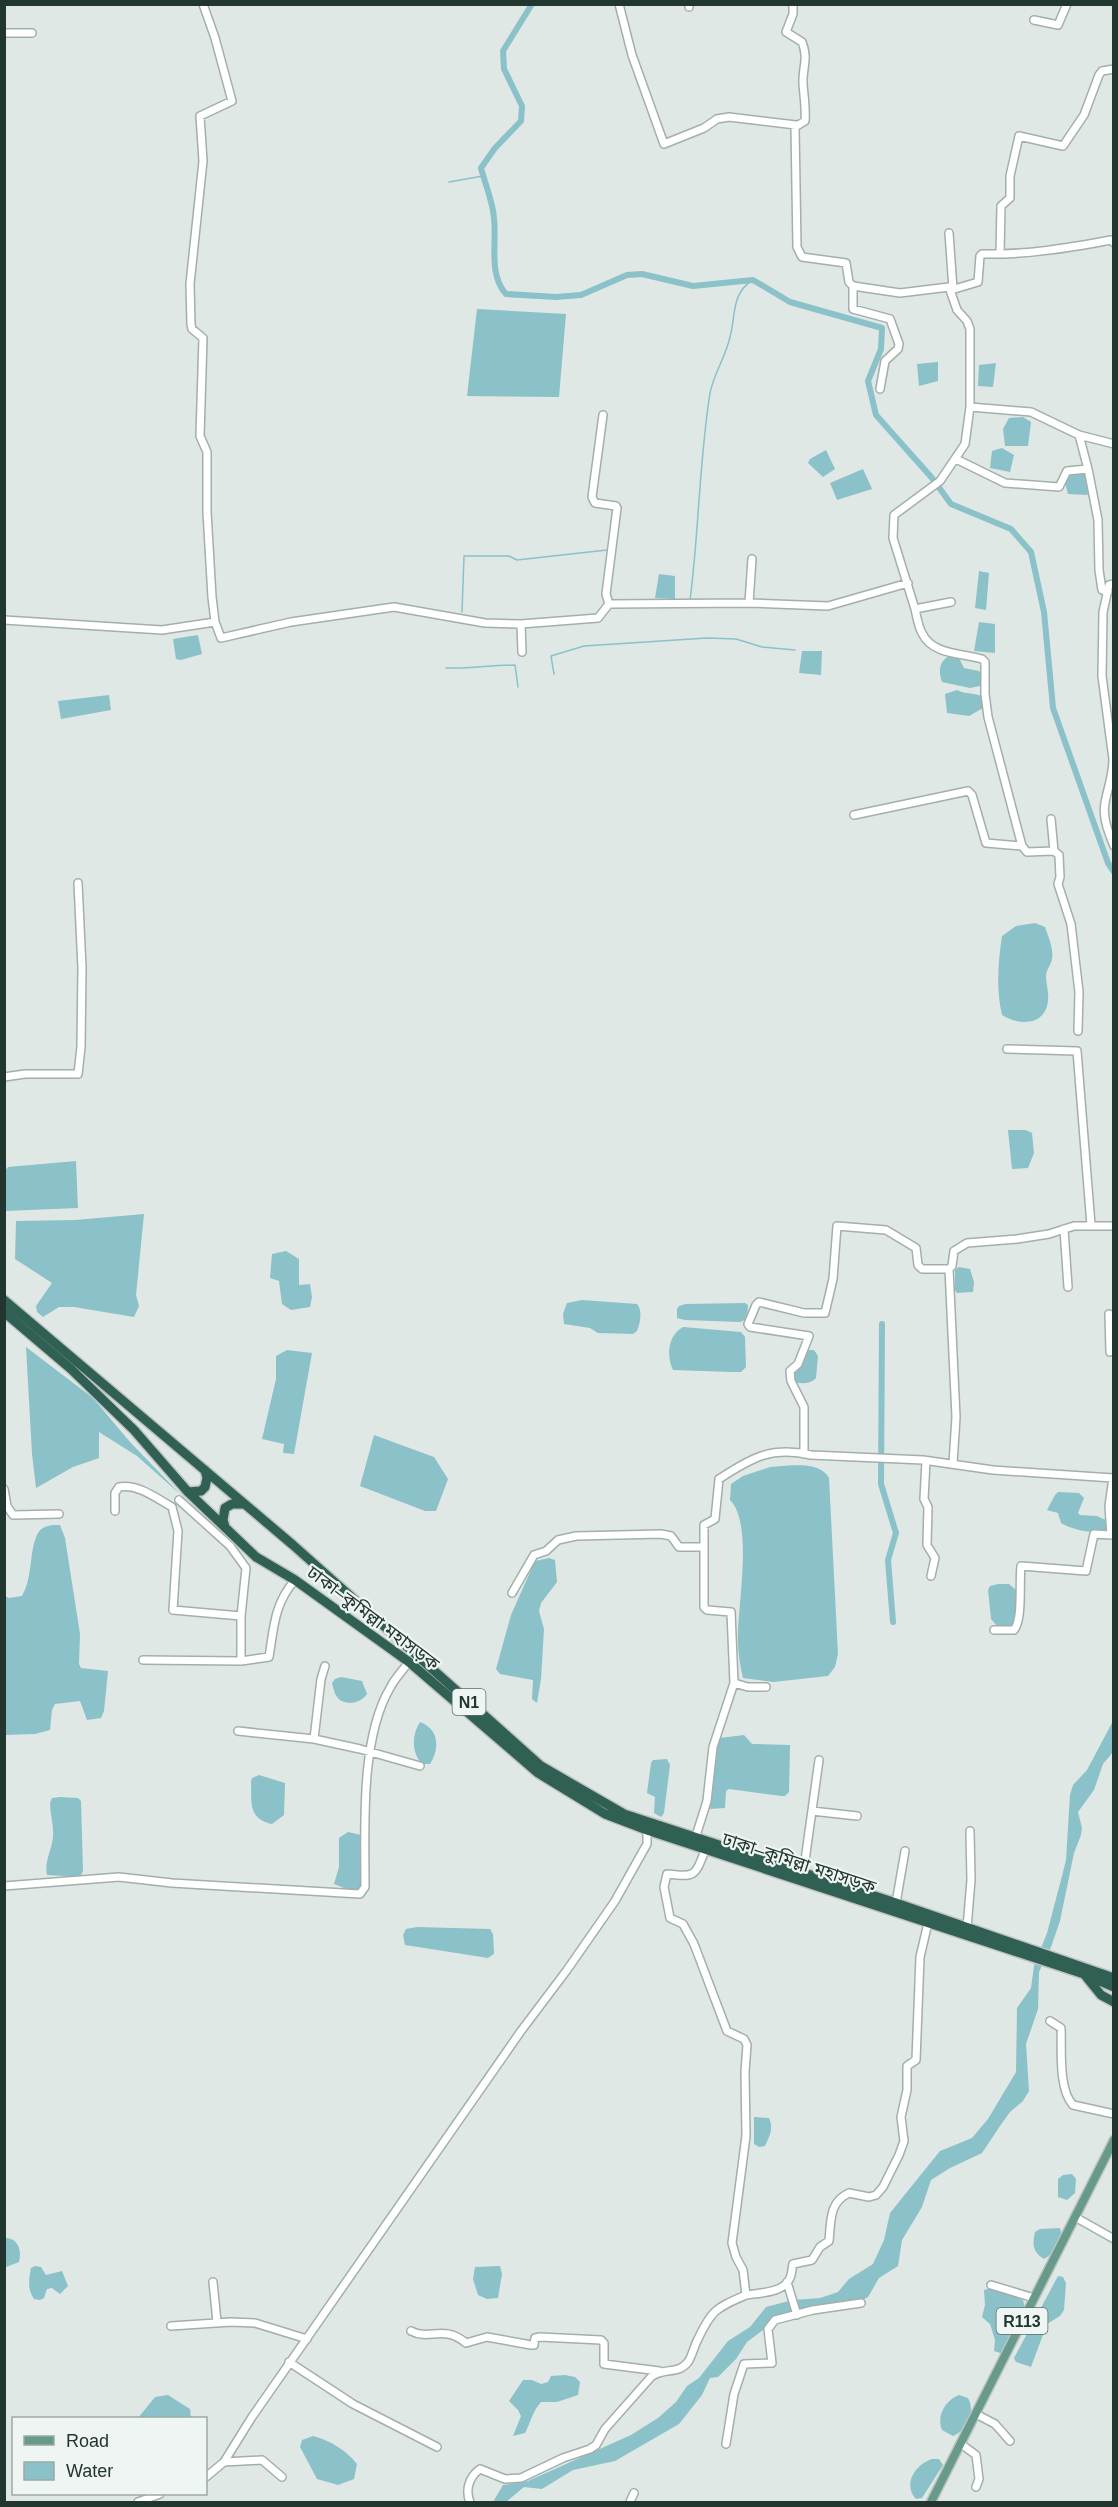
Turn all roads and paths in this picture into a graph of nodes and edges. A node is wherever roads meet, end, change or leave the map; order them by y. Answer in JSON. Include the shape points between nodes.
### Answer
{"nodes":[{"id":1,"x":202,"y":4,"type":"edge"},
{"id":2,"x":619,"y":4,"type":"edge"},
{"id":3,"x":793,"y":4,"type":"edge"},
{"id":4,"x":1067,"y":4,"type":"edge"},
{"id":5,"x":1034,"y":20,"type":"dead end"},
{"id":6,"x":4,"y":33,"type":"edge"},
{"id":7,"x":32,"y":33,"type":"dead end"},
{"id":8,"x":1113,"y":69,"type":"edge"},
{"id":9,"x":796,"y":125,"type":"junction"},
{"id":10,"x":949,"y":233,"type":"dead end"},
{"id":11,"x":1113,"y":243,"type":"edge"},
{"id":12,"x":1000,"y":254,"type":"junction"},
{"id":13,"x":853,"y":285,"type":"junction"},
{"id":14,"x":952,"y":290,"type":"junction"},
{"id":15,"x":880,"y":389,"type":"dead end"},
{"id":16,"x":970,"y":407,"type":"junction"},
{"id":17,"x":603,"y":415,"type":"dead end"},
{"id":18,"x":1079,"y":435,"type":"junction"},
{"id":19,"x":1113,"y":444,"type":"edge"},
{"id":20,"x":956,"y":459,"type":"junction"},
{"id":21,"x":1088,"y":469,"type":"junction"},
{"id":22,"x":752,"y":559,"type":"dead end"},
{"id":23,"x":908,"y":583,"type":"junction"},
{"id":24,"x":1113,"y":584,"type":"edge"},
{"id":25,"x":1108,"y":592,"type":"junction"},
{"id":26,"x":951,"y":602,"type":"dead end"},
{"id":27,"x":749,"y":603,"type":"junction"},
{"id":28,"x":609,"y":604,"type":"junction"},
{"id":29,"x":915,"y":609,"type":"junction"},
{"id":30,"x":4,"y":620,"type":"edge"},
{"id":31,"x":215,"y":622,"type":"junction"},
{"id":32,"x":521,"y":624,"type":"junction"},
{"id":33,"x":522,"y":652,"type":"dead end"},
{"id":34,"x":854,"y":815,"type":"dead end"},
{"id":35,"x":1051,"y":819,"type":"dead end"},
{"id":36,"x":1022,"y":846,"type":"junction"},
{"id":37,"x":1113,"y":846,"type":"edge"},
{"id":38,"x":1054,"y":851,"type":"junction"},
{"id":39,"x":78,"y":882,"type":"dead end"},
{"id":40,"x":1078,"y":1030,"type":"dead end"},
{"id":41,"x":1007,"y":1049,"type":"dead end"},
{"id":42,"x":4,"y":1077,"type":"edge"},
{"id":43,"x":1091,"y":1225,"type":"junction"},
{"id":44,"x":1113,"y":1226,"type":"edge"},
{"id":45,"x":1064,"y":1229,"type":"junction"},
{"id":46,"x":949,"y":1269,"type":"junction"},
{"id":47,"x":1068,"y":1287,"type":"dead end"},
{"id":48,"x":4,"y":1300,"type":"edge"},
{"id":49,"x":1109,"y":1314,"type":"dead end"},
{"id":50,"x":6,"y":1316,"type":"edge"},
{"id":51,"x":1112,"y":1341,"type":"edge"},
{"id":52,"x":1110,"y":1352,"type":"dead end"},
{"id":53,"x":804,"y":1454,"type":"junction"},
{"id":54,"x":926,"y":1461,"type":"junction"},
{"id":55,"x":953,"y":1464,"type":"junction"},
{"id":56,"x":204,"y":1470,"type":"junction"},
{"id":57,"x":1113,"y":1476,"type":"edge"},
{"id":58,"x":4,"y":1489,"type":"edge"},
{"id":59,"x":188,"y":1492,"type":"junction"},
{"id":60,"x":179,"y":1500,"type":"dead end"},
{"id":61,"x":244,"y":1504,"type":"junction"},
{"id":62,"x":115,"y":1511,"type":"dead end"},
{"id":63,"x":59,"y":1514,"type":"dead end"},
{"id":64,"x":225,"y":1527,"type":"junction"},
{"id":65,"x":704,"y":1547,"type":"junction"},
{"id":66,"x":931,"y":1576,"type":"dead end"},
{"id":67,"x":295,"y":1580,"type":"junction"},
{"id":68,"x":512,"y":1593,"type":"dead end"},
{"id":69,"x":241,"y":1616,"type":"junction"},
{"id":70,"x":994,"y":1630,"type":"dead end"},
{"id":71,"x":142,"y":1660,"type":"dead end"},
{"id":72,"x":241,"y":1662,"type":"junction"},
{"id":73,"x":409,"y":1662,"type":"junction"},
{"id":74,"x":325,"y":1666,"type":"dead end"},
{"id":75,"x":734,"y":1683,"type":"junction"},
{"id":76,"x":766,"y":1687,"type":"dead end"},
{"id":77,"x":238,"y":1731,"type":"dead end"},
{"id":78,"x":314,"y":1739,"type":"junction"},
{"id":79,"x":370,"y":1753,"type":"junction"},
{"id":80,"x":819,"y":1760,"type":"dead end"},
{"id":81,"x":420,"y":1766,"type":"dead end"},
{"id":82,"x":812,"y":1811,"type":"junction"},
{"id":83,"x":857,"y":1816,"type":"dead end"},
{"id":84,"x":647,"y":1830,"type":"junction"},
{"id":85,"x":970,"y":1831,"type":"dead end"},
{"id":86,"x":695,"y":1839,"type":"junction"},
{"id":87,"x":705,"y":1850,"type":"junction"},
{"id":88,"x":905,"y":1851,"type":"dead end"},
{"id":89,"x":803,"y":1875,"type":"junction"},
{"id":90,"x":4,"y":1886,"type":"edge"},
{"id":91,"x":896,"y":1903,"type":"junction"},
{"id":92,"x":928,"y":1923,"type":"junction"},
{"id":93,"x":967,"y":1928,"type":"junction"},
{"id":94,"x":1024,"y":1951,"type":"junction"},
{"id":95,"x":1052,"y":1960,"type":"junction"},
{"id":96,"x":1084,"y":1974,"type":"junction"},
{"id":97,"x":1113,"y":1978,"type":"edge"},
{"id":98,"x":1113,"y":1987,"type":"edge"},
{"id":99,"x":1113,"y":2002,"type":"edge"},
{"id":100,"x":1050,"y":2021,"type":"dead end"},
{"id":101,"x":1113,"y":2114,"type":"edge"},
{"id":102,"x":1113,"y":2140,"type":"edge"},
{"id":103,"x":1074,"y":2217,"type":"junction"},
{"id":104,"x":1113,"y":2239,"type":"edge"},
{"id":105,"x":213,"y":2282,"type":"dead end"},
{"id":106,"x":787,"y":2282,"type":"junction"},
{"id":107,"x":991,"y":2285,"type":"dead end"},
{"id":108,"x":746,"y":2295,"type":"junction"},
{"id":109,"x":1034,"y":2298,"type":"junction"},
{"id":110,"x":861,"y":2304,"type":"dead end"},
{"id":111,"x":797,"y":2315,"type":"junction"},
{"id":112,"x":217,"y":2322,"type":"junction"},
{"id":113,"x":171,"y":2326,"type":"dead end"},
{"id":114,"x":411,"y":2331,"type":"dead end"},
{"id":115,"x":307,"y":2339,"type":"junction"},
{"id":116,"x":289,"y":2362,"type":"junction"},
{"id":117,"x":659,"y":2371,"type":"junction"},
{"id":118,"x":976,"y":2414,"type":"junction"},
{"id":119,"x":1010,"y":2441,"type":"dead end"},
{"id":120,"x":726,"y":2444,"type":"dead end"},
{"id":121,"x":961,"y":2444,"type":"junction"},
{"id":122,"x":437,"y":2447,"type":"dead end"},
{"id":123,"x":224,"y":2462,"type":"junction"},
{"id":124,"x":207,"y":2476,"type":"edge"},
{"id":125,"x":282,"y":2477,"type":"dead end"},
{"id":126,"x":976,"y":2487,"type":"dead end"},
{"id":127,"x":634,"y":2493,"type":"dead end"},
{"id":128,"x":154,"y":2495,"type":"edge"},
{"id":129,"x":138,"y":2502,"type":"edge"},
{"id":130,"x":470,"y":2502,"type":"edge"},
{"id":131,"x":630,"y":2502,"type":"edge"},
{"id":132,"x":931,"y":2502,"type":"edge"}],
"edges":[{"from":1,"to":31,"type":"street","via":[[232,101],[200,116],[203,161],[190,284],[192,329],[203,338],[200,436],[207,452]]},
{"from":2,"to":9,"type":"street","via":[[632,55],[664,144],[729,117]]},
{"from":3,"to":9,"type":"street","via":[[786,32],[802,42],[806,66],[802,82],[804,121]]},
{"from":4,"to":5,"type":"street","via":[[1058,25]]},
{"from":6,"to":7,"type":"street"},
{"from":8,"to":12,"type":"street","via":[[1099,75],[1084,115],[1063,146],[1019,136],[1010,176],[1010,198],[1001,206]]},
{"from":9,"to":13,"type":"street","via":[[799,254],[846,262]]},
{"from":10,"to":14,"type":"street"},
{"from":11,"to":12,"type":"street","via":[[1111,240],[1041,252]]},
{"from":12,"to":14,"type":"street","via":[[982,254],[978,282]]},
{"from":13,"to":14,"type":"street","via":[[900,293],[947,286]]},
{"from":13,"to":15,"type":"street","via":[[853,309],[890,319],[899,344],[885,361]]},
{"from":14,"to":16,"type":"street","via":[[957,310],[970,329]]},
{"from":16,"to":18,"type":"street","via":[[1031,412]]},
{"from":16,"to":20,"type":"street","via":[[966,444]]},
{"from":17,"to":28,"type":"street","via":[[592,498],[595,503],[617,508],[606,594]]},
{"from":18,"to":19,"type":"street"},
{"from":18,"to":21,"type":"street"},
{"from":20,"to":21,"type":"street","via":[[1005,483],[1059,487],[1067,471]]},
{"from":20,"to":23,"type":"street","via":[[939,481],[894,515],[893,538]]},
{"from":21,"to":25,"type":"street","via":[[1098,520],[1102,590]]},
{"from":22,"to":27,"type":"street"},
{"from":23,"to":27,"type":"street","via":[[828,606]]},
{"from":23,"to":29,"type":"street"},
{"from":24,"to":25,"type":"street"},
{"from":25,"to":37,"type":"street","via":[[1103,612],[1102,676],[1113,759],[1105,799],[1105,824]]},
{"from":26,"to":29,"type":"street"},
{"from":27,"to":28,"type":"street"},
{"from":28,"to":32,"type":"street","via":[[598,618]]},
{"from":29,"to":36,"type":"street","via":[[922,634],[933,646],[985,662],[988,717]]},
{"from":30,"to":31,"type":"street","via":[[162,630]]},
{"from":31,"to":32,"type":"street","via":[[221,638],[291,622],[394,607],[485,623]]},
{"from":32,"to":33,"type":"street"},
{"from":34,"to":36,"type":"street","via":[[968,791],[986,843]]},
{"from":35,"to":38,"type":"street"},
{"from":36,"to":38,"type":"street","via":[[1027,852]]},
{"from":38,"to":40,"type":"street","via":[[1059,855],[1058,884],[1071,924],[1079,992]]},
{"from":39,"to":42,"type":"street","via":[[82,969],[78,1074]]},
{"from":41,"to":43,"type":"street","via":[[1077,1051]]},
{"from":43,"to":44,"type":"street"},
{"from":43,"to":45,"type":"street"},
{"from":45,"to":46,"type":"street","via":[[1017,1239],[967,1243],[954,1251]]},
{"from":45,"to":47,"type":"street"},
{"from":46,"to":53,"type":"street","via":[[919,1268],[916,1248],[886,1230],[838,1225],[825,1313],[804,1313],[759,1302],[756,1305],[750,1327],[809,1336],[798,1364],[789,1371],[804,1407]]},
{"from":46,"to":55,"type":"street","via":[[956,1417]]},
{"from":48,"to":56,"type":"highway","name":"ঢাকা–কুমিল্লা মহাসড়ক","number":"N1"},
{"from":49,"to":51,"type":"street"},
{"from":50,"to":59,"type":"highway","name":"ঢাকা–কুমিল্লা মহাসড়ক","number":"N1","via":[[71,1369],[134,1430]]},
{"from":51,"to":52,"type":"street"},
{"from":53,"to":54,"type":"street"},
{"from":53,"to":65,"type":"street","via":[[787,1451],[752,1458],[719,1479],[715,1519],[704,1525]]},
{"from":54,"to":55,"type":"street"},
{"from":54,"to":66,"type":"street","via":[[927,1545],[935,1558]]},
{"from":55,"to":57,"type":"street"},
{"from":56,"to":59,"type":"highway","via":[[205,1487]]},
{"from":56,"to":61,"type":"highway","name":"ঢাকা–কুমিল্লা মহাসড়ক","number":"N1"},
{"from":57,"to":70,"type":"street","via":[[1111,1535],[1094,1534],[1086,1571],[1021,1566],[1018,1624],[1014,1630]]},
{"from":58,"to":63,"type":"street","via":[[13,1515]]},
{"from":59,"to":64,"type":"highway","name":"ঢাকা–কুমিল্লা মহাসড়ক","number":"N1"},
{"from":60,"to":69,"type":"street","via":[[230,1546],[246,1568]]},
{"from":61,"to":64,"type":"highway","via":[[225,1508]]},
{"from":61,"to":86,"type":"highway","name":"ঢাকা–কুমিল্লা মহাসড়ক","number":"N1","via":[[541,1766],[624,1814]]},
{"from":62,"to":69,"type":"street","via":[[115,1493],[124,1486],[139,1489],[172,1507],[178,1531],[173,1610]]},
{"from":64,"to":67,"type":"highway","name":"ঢাকা–কুমিল্লা মহাসড়ক","number":"N1","via":[[256,1557]]},
{"from":65,"to":68,"type":"street","via":[[680,1547],[671,1536],[661,1534],[558,1540],[534,1555]]},
{"from":65,"to":75,"type":"street","via":[[704,1607],[731,1612]]},
{"from":67,"to":72,"type":"street","via":[[279,1604],[269,1657]]},
{"from":67,"to":73,"type":"highway","name":"ঢাকা–কুমিল্লা মহাসড়ক","number":"N1"},
{"from":69,"to":72,"type":"street"},
{"from":71,"to":72,"type":"street"},
{"from":73,"to":79,"type":"street","via":[[390,1688]]},
{"from":73,"to":84,"type":"highway","name":"ঢাকা–কুমিল্লা মহাসড়ক","number":"N1","via":[[538,1773],[605,1814]]},
{"from":74,"to":78,"type":"street"},
{"from":75,"to":76,"type":"street"},
{"from":75,"to":86,"type":"street","via":[[713,1747],[707,1801]]},
{"from":77,"to":78,"type":"street"},
{"from":78,"to":79,"type":"street"},
{"from":79,"to":81,"type":"street"},
{"from":79,"to":90,"type":"street","via":[[365,1803],[365,1887],[360,1894],[119,1877]]},
{"from":80,"to":82,"type":"street"},
{"from":82,"to":83,"type":"street"},
{"from":82,"to":89,"type":"street"},
{"from":84,"to":87,"type":"highway","name":"ঢাকা–কুমিল্লা মহাসড়ক","number":"N1"},
{"from":84,"to":115,"type":"street","via":[[647,1844],[615,1901]]},
{"from":85,"to":93,"type":"street"},
{"from":86,"to":89,"type":"highway","name":"ঢাকা–কুমিল্লা মহাসড়ক","number":"N1"},
{"from":87,"to":92,"type":"highway","name":"ঢাকা–কুমিল্লা মহাসড়ক","number":"N1"},
{"from":87,"to":108,"type":"street","via":[[695,1874],[667,1874],[664,1887],[670,1918],[683,1924],[694,1944],[727,2031],[744,2039],[747,2045],[746,2136],[732,2242]]},
{"from":88,"to":91,"type":"street"},
{"from":89,"to":91,"type":"highway","name":"ঢাকা–কুমিল্লা মহাসড়ক","number":"N1"},
{"from":91,"to":93,"type":"highway","name":"ঢাকা–কুমিল্লা মহাসড়ক","number":"N1"},
{"from":92,"to":94,"type":"highway","name":"ঢাকা–কুমিল্লা মহাসড়ক","number":"N1"},
{"from":92,"to":106,"type":"street","via":[[919,1974],[916,2060],[907,2066],[904,2141],[899,2155],[876,2195],[849,2193],[837,2200],[828,2243],[820,2247],[810,2262],[794,2264]]},
{"from":93,"to":94,"type":"highway","name":"ঢাকা–কুমিল্লা মহাসড়ক","number":"N1"},
{"from":94,"to":95,"type":"highway","name":"ঢাকা–কুমিল্লা মহাসড়ক","number":"N1"},
{"from":95,"to":96,"type":"highway","name":"ঢাকা–কুমিল্লা মহাসড়ক","number":"N1"},
{"from":95,"to":97,"type":"highway","name":"ঢাকা–কুমিল্লা মহাসড়ক","number":"N1"},
{"from":96,"to":98,"type":"highway","name":"ঢাকা–কুমিল্লা মহাসড়ক","number":"N1"},
{"from":96,"to":99,"type":"highway","via":[[1101,1995]]},
{"from":100,"to":101,"type":"street","via":[[1060,2028],[1063,2080],[1070,2102]]},
{"from":102,"to":103,"type":"main road","number":"R113"},
{"from":103,"to":104,"type":"street"},
{"from":103,"to":109,"type":"main road","number":"R113"},
{"from":105,"to":112,"type":"street"},
{"from":106,"to":108,"type":"street","via":[[767,2292]]},
{"from":106,"to":111,"type":"street"},
{"from":107,"to":109,"type":"street"},
{"from":108,"to":117,"type":"street","via":[[712,2313],[687,2363],[677,2370]]},
{"from":109,"to":118,"type":"main road","number":"R113"},
{"from":110,"to":111,"type":"street"},
{"from":111,"to":120,"type":"street","via":[[775,2320],[768,2329],[771,2363],[744,2364],[734,2394]]},
{"from":112,"to":113,"type":"street"},
{"from":112,"to":115,"type":"street","via":[[255,2323]]},
{"from":114,"to":117,"type":"street","via":[[446,2332],[466,2343],[488,2337],[531,2345],[540,2337],[601,2340],[604,2364]]},
{"from":115,"to":116,"type":"street"},
{"from":116,"to":122,"type":"street","via":[[353,2404]]},
{"from":116,"to":123,"type":"street"},
{"from":117,"to":130,"type":"street","via":[[605,2429],[596,2445],[521,2478],[505,2479],[480,2469],[467,2488]]},
{"from":118,"to":119,"type":"street","via":[[995,2424]]},
{"from":118,"to":121,"type":"main road","number":"R113"},
{"from":121,"to":126,"type":"street","via":[[976,2455]]},
{"from":121,"to":132,"type":"main road","number":"R113"},
{"from":123,"to":124,"type":"street"},
{"from":123,"to":125,"type":"street","via":[[262,2460]]},
{"from":127,"to":131,"type":"street"},
{"from":128,"to":129,"type":"street"}]}
